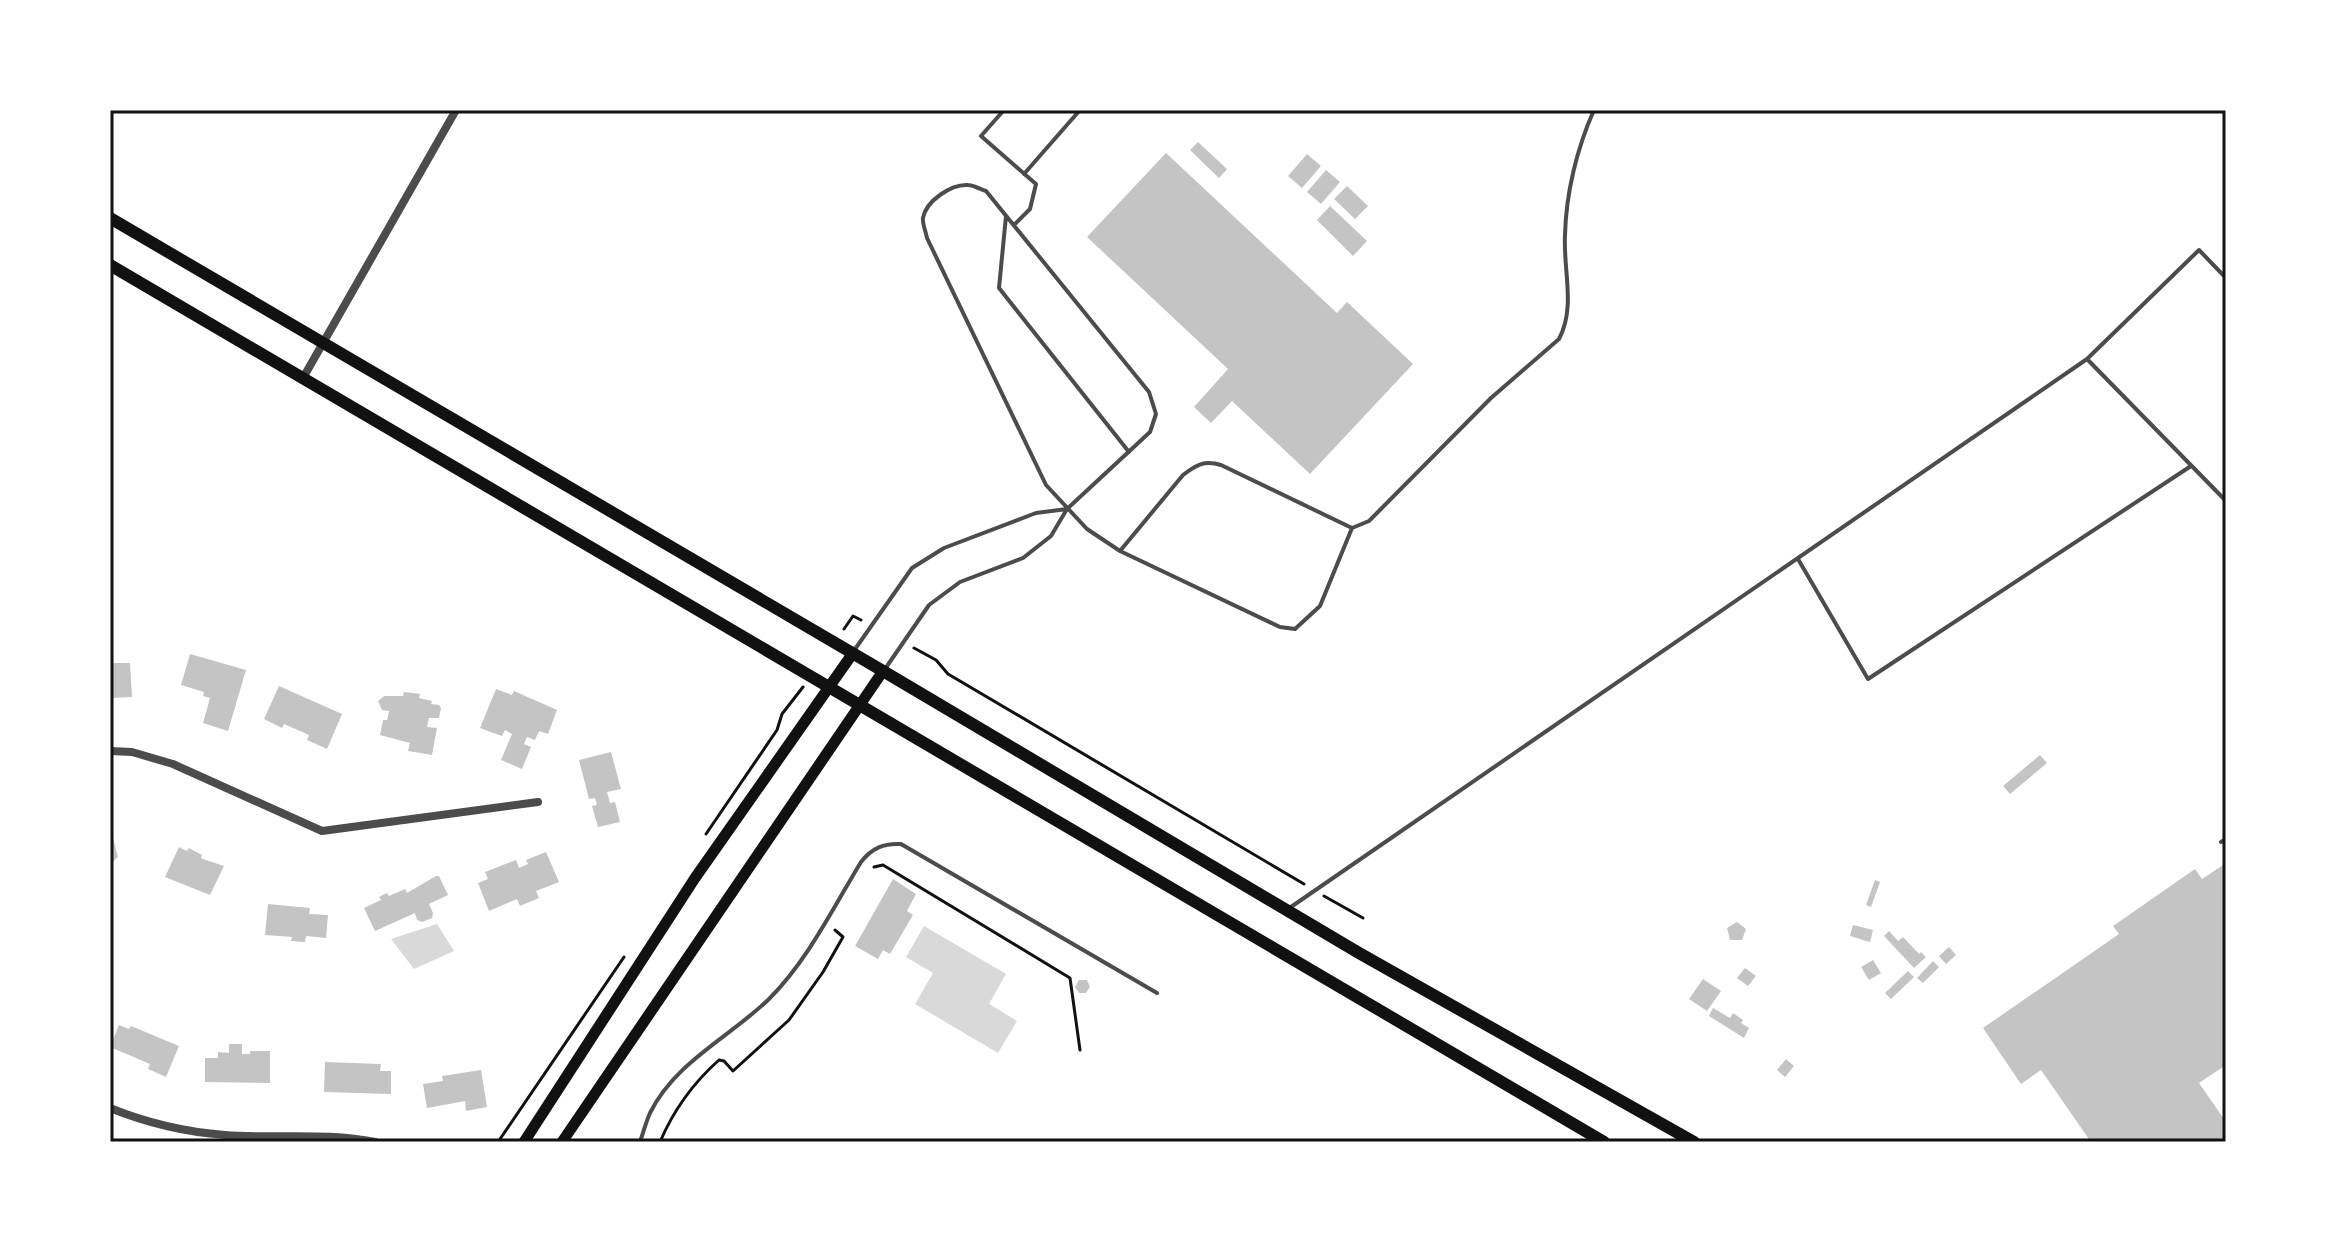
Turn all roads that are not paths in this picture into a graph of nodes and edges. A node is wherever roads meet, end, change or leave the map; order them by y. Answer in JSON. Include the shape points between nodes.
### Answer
{"nodes":[{"id":1,"x":456,"y":110,"type":"edge"},
{"id":2,"x":1004,"y":110,"type":"edge"},
{"id":3,"x":1080,"y":110,"type":"edge"},
{"id":4,"x":1594,"y":110,"type":"edge"},
{"id":5,"x":1024,"y":174,"type":"junction"},
{"id":6,"x":1006,"y":216,"type":"junction"},
{"id":7,"x":110,"y":218,"type":"edge"},
{"id":8,"x":1014,"y":225,"type":"junction"},
{"id":9,"x":110,"y":265,"type":"edge"},
{"id":10,"x":2226,"y":278,"type":"edge"},
{"id":11,"x":322,"y":344,"type":"junction"},
{"id":12,"x":2087,"y":359,"type":"junction"},
{"id":13,"x":303,"y":378,"type":"junction"},
{"id":14,"x":1129,"y":452,"type":"junction"},
{"id":15,"x":2191,"y":466,"type":"junction"},
{"id":16,"x":2226,"y":501,"type":"edge"},
{"id":17,"x":1067,"y":509,"type":"junction"},
{"id":18,"x":1352,"y":528,"type":"junction"},
{"id":19,"x":1120,"y":551,"type":"junction"},
{"id":20,"x":1798,"y":559,"type":"junction"},
{"id":21,"x":853,"y":653,"type":"junction"},
{"id":22,"x":883,"y":671,"type":"junction"},
{"id":23,"x":828,"y":685,"type":"junction"},
{"id":24,"x":860,"y":704,"type":"junction"},
{"id":25,"x":110,"y":751,"type":"edge"},
{"id":26,"x":538,"y":802,"type":"dead end"},
{"id":27,"x":1287,"y":909,"type":"junction"},
{"id":28,"x":1157,"y":993,"type":"dead end"},
{"id":29,"x":110,"y":1108,"type":"edge"},
{"id":30,"x":375,"y":1142,"type":"edge"},
{"id":31,"x":524,"y":1142,"type":"edge"},
{"id":32,"x":562,"y":1142,"type":"edge"},
{"id":33,"x":640,"y":1142,"type":"edge"},
{"id":34,"x":1604,"y":1142,"type":"edge"},
{"id":35,"x":1694,"y":1142,"type":"edge"}],
"edges":[{"from":1,"to":11,"type":"street"},
{"from":2,"to":5,"type":"lane","via":[[981,136]]},
{"from":3,"to":5,"type":"lane"},
{"from":4,"to":18,"type":"lane","via":[[1580,143],[1565,234],[1568,313],[1559,339],[1491,398],[1369,521]]},
{"from":5,"to":8,"type":"lane","via":[[1036,184],[1030,209]]},
{"from":6,"to":8,"type":"lane"},
{"from":6,"to":14,"type":"lane","via":[[999,288]]},
{"from":6,"to":17,"type":"lane","via":[[986,191],[969,185],[952,187],[930,204],[923,218],[927,238],[1039,471]]},
{"from":7,"to":11,"type":"main road"},
{"from":8,"to":14,"type":"lane","via":[[1149,392],[1156,414],[1150,432]]},
{"from":9,"to":13,"type":"main road"},
{"from":10,"to":12,"type":"lane","via":[[2199,250]]},
{"from":11,"to":13,"type":"street"},
{"from":11,"to":21,"type":"main road"},
{"from":12,"to":15,"type":"lane"},
{"from":12,"to":20,"type":"lane"},
{"from":13,"to":23,"type":"main road"},
{"from":14,"to":17,"type":"lane"},
{"from":15,"to":16,"type":"lane"},
{"from":15,"to":20,"type":"lane","via":[[1868,679]]},
{"from":17,"to":19,"type":"lane"},
{"from":17,"to":21,"type":"lane","via":[[1036,513],[944,548],[912,568]]},
{"from":17,"to":22,"type":"lane","via":[[1051,536],[1023,558],[942,593]]},
{"from":18,"to":19,"type":"lane","via":[[1209,461],[1183,475]]},
{"from":18,"to":19,"type":"lane","via":[[1320,606],[1295,629],[1280,627]]},
{"from":20,"to":27,"type":"lane"},
{"from":21,"to":22,"type":"main road"},
{"from":21,"to":23,"type":"main road"},
{"from":22,"to":24,"type":"main road"},
{"from":22,"to":27,"type":"main road"},
{"from":23,"to":24,"type":"main road"},
{"from":23,"to":31,"type":"main road"},
{"from":24,"to":32,"type":"main road"},
{"from":24,"to":34,"type":"main road"},
{"from":25,"to":26,"type":"street","via":[[173,764],[322,831]]},
{"from":27,"to":35,"type":"main road"},
{"from":28,"to":33,"type":"lane","via":[[901,844],[879,846],[861,862],[784,982],[665,1091],[650,1112]]},
{"from":29,"to":30,"type":"street","via":[[198,1132]]}]}
